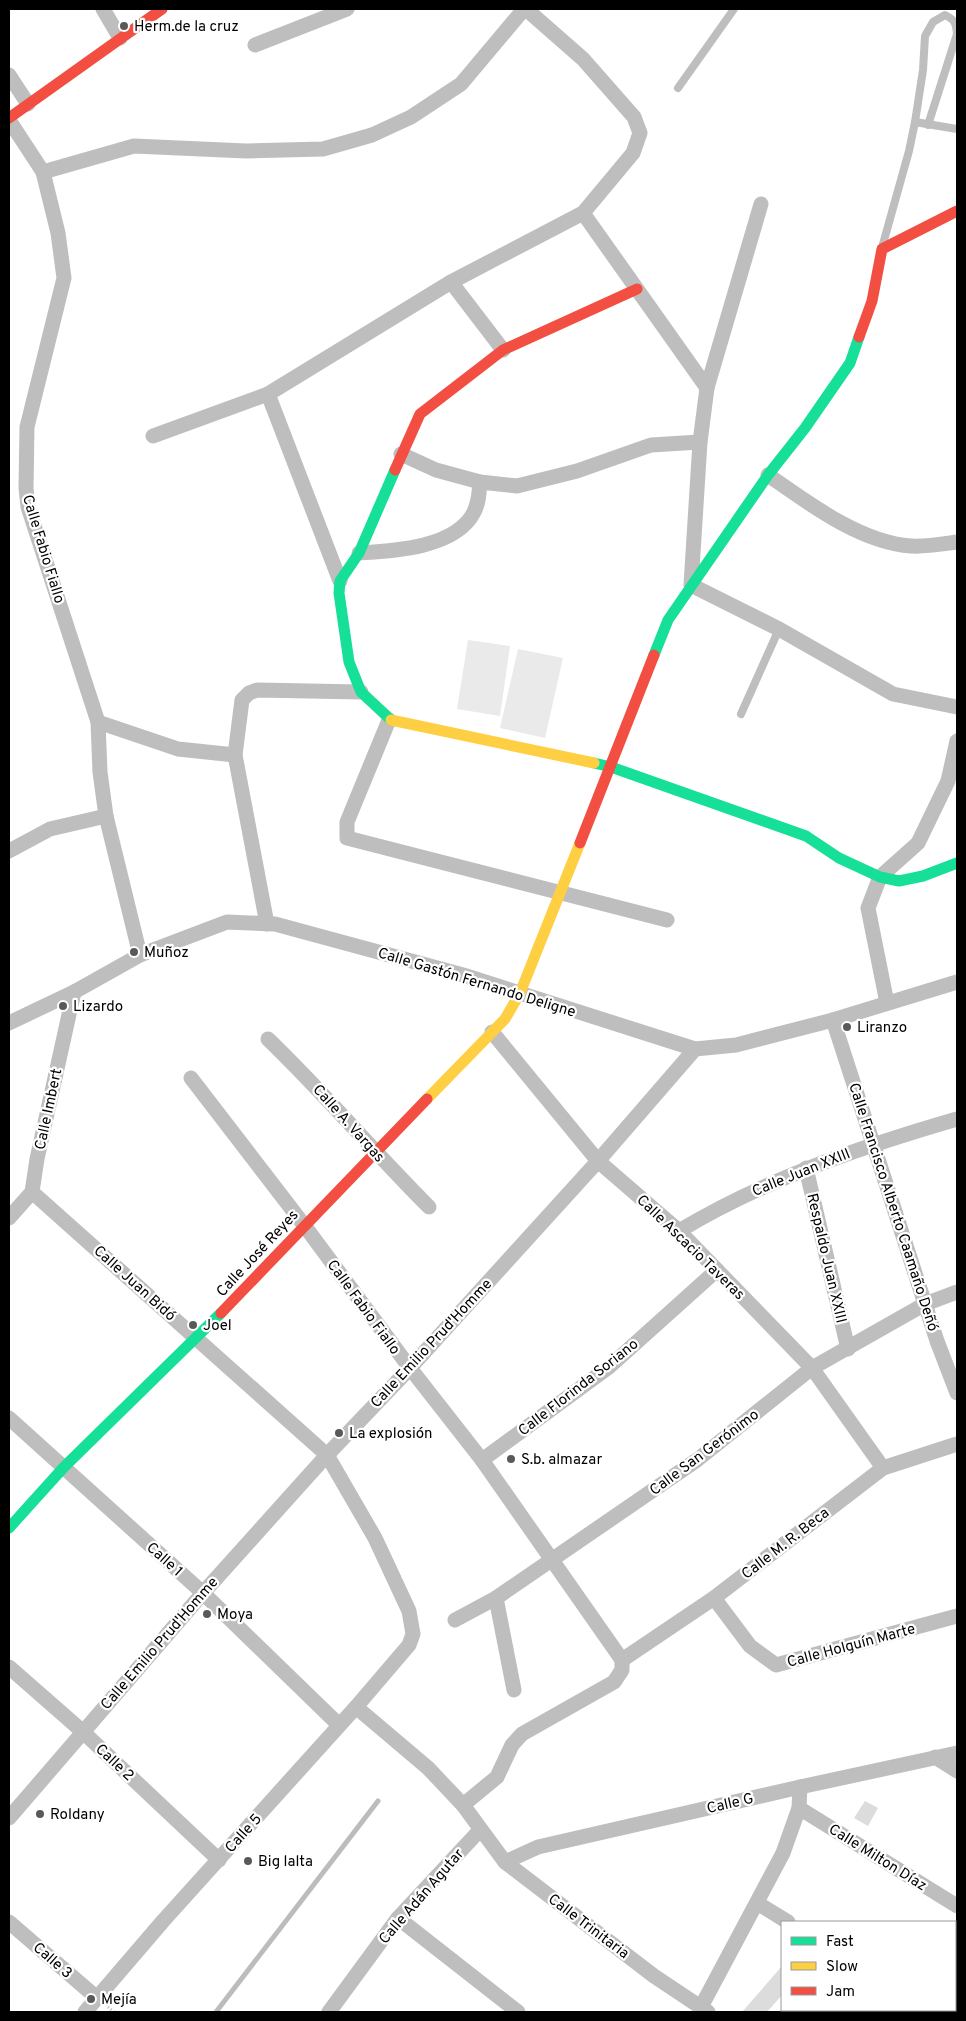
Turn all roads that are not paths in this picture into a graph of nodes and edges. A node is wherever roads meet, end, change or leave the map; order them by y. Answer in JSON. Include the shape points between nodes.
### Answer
{"nodes":[{"id":1,"x":104,"y":9,"type":"edge"},
{"id":2,"x":162,"y":9,"type":"edge"},
{"id":3,"x":347,"y":9,"type":"edge"},
{"id":4,"x":525,"y":9,"type":"edge"},
{"id":5,"x":734,"y":9,"type":"edge"},
{"id":6,"x":120,"y":38,"type":"junction"},
{"id":7,"x":254,"y":44,"type":"dead end"},
{"id":8,"x":9,"y":75,"type":"edge"},
{"id":9,"x":678,"y":88,"type":"dead end"},
{"id":10,"x":28,"y":104,"type":"junction"},
{"id":11,"x":9,"y":119,"type":"edge"},
{"id":12,"x":915,"y":122,"type":"junction"},
{"id":13,"x":928,"y":125,"type":"junction"},
{"id":14,"x":957,"y":129,"type":"edge"},
{"id":15,"x":43,"y":172,"type":"junction"},
{"id":16,"x":761,"y":204,"type":"dead end"},
{"id":17,"x":957,"y":211,"type":"edge"},
{"id":18,"x":583,"y":213,"type":"junction"},
{"id":19,"x":882,"y":248,"type":"junction"},
{"id":20,"x":452,"y":282,"type":"junction"},
{"id":21,"x":637,"y":289,"type":"junction"},
{"id":22,"x":503,"y":350,"type":"junction"},
{"id":23,"x":707,"y":388,"type":"junction"},
{"id":24,"x":268,"y":394,"type":"junction"},
{"id":25,"x":153,"y":436,"type":"dead end"},
{"id":26,"x":700,"y":442,"type":"junction"},
{"id":27,"x":401,"y":454,"type":"junction"},
{"id":28,"x":768,"y":476,"type":"junction"},
{"id":29,"x":480,"y":482,"type":"junction"},
{"id":30,"x":957,"y":542,"type":"edge"},
{"id":31,"x":359,"y":553,"type":"junction"},
{"id":32,"x":340,"y":581,"type":"junction"},
{"id":33,"x":691,"y":585,"type":"junction"},
{"id":34,"x":778,"y":629,"type":"junction"},
{"id":35,"x":360,"y":692,"type":"junction"},
{"id":36,"x":957,"y":707,"type":"edge"},
{"id":37,"x":741,"y":714,"type":"dead end"},
{"id":38,"x":389,"y":720,"type":"junction"},
{"id":39,"x":98,"y":722,"type":"junction"},
{"id":40,"x":957,"y":741,"type":"edge"},
{"id":41,"x":235,"y":755,"type":"junction"},
{"id":42,"x":611,"y":767,"type":"junction"},
{"id":43,"x":106,"y":816,"type":"junction"},
{"id":44,"x":9,"y":851,"type":"edge"},
{"id":45,"x":957,"y":864,"type":"edge"},
{"id":46,"x":880,"y":877,"type":"junction"},
{"id":47,"x":559,"y":892,"type":"junction"},
{"id":48,"x":667,"y":920,"type":"dead end"},
{"id":49,"x":267,"y":924,"type":"junction"},
{"id":50,"x":140,"y":955,"type":"junction"},
{"id":51,"x":957,"y":982,"type":"edge"},
{"id":52,"x":74,"y":992,"type":"junction"},
{"id":53,"x":520,"y":993,"type":"junction"},
{"id":54,"x":887,"y":1003,"type":"junction"},
{"id":55,"x":833,"y":1020,"type":"junction"},
{"id":56,"x":9,"y":1023,"type":"edge"},
{"id":57,"x":492,"y":1032,"type":"junction"},
{"id":58,"x":268,"y":1039,"type":"dead end"},
{"id":59,"x":695,"y":1050,"type":"junction"},
{"id":60,"x":191,"y":1078,"type":"dead end"},
{"id":61,"x":957,"y":1119,"type":"edge"},
{"id":62,"x":874,"y":1144,"type":"junction"},
{"id":63,"x":374,"y":1152,"type":"junction"},
{"id":64,"x":598,"y":1161,"type":"junction"},
{"id":65,"x":806,"y":1168,"type":"junction"},
{"id":66,"x":32,"y":1192,"type":"junction"},
{"id":67,"x":429,"y":1207,"type":"dead end"},
{"id":68,"x":9,"y":1218,"type":"edge"},
{"id":69,"x":304,"y":1224,"type":"junction"},
{"id":70,"x":678,"y":1231,"type":"junction"},
{"id":71,"x":717,"y":1270,"type":"junction"},
{"id":72,"x":957,"y":1292,"type":"edge"},
{"id":73,"x":925,"y":1304,"type":"junction"},
{"id":74,"x":197,"y":1338,"type":"junction"},
{"id":75,"x":848,"y":1349,"type":"junction"},
{"id":76,"x":410,"y":1368,"type":"junction"},
{"id":77,"x":812,"y":1368,"type":"junction"},
{"id":78,"x":957,"y":1393,"type":"edge"},
{"id":79,"x":9,"y":1418,"type":"edge"},
{"id":80,"x":957,"y":1444,"type":"edge"},
{"id":81,"x":327,"y":1455,"type":"junction"},
{"id":82,"x":482,"y":1460,"type":"junction"},
{"id":83,"x":64,"y":1467,"type":"junction"},
{"id":84,"x":884,"y":1468,"type":"junction"},
{"id":85,"x":9,"y":1528,"type":"edge"},
{"id":86,"x":553,"y":1559,"type":"junction"},
{"id":87,"x":203,"y":1593,"type":"junction"},
{"id":88,"x":496,"y":1598,"type":"junction"},
{"id":89,"x":714,"y":1598,"type":"junction"},
{"id":90,"x":957,"y":1616,"type":"edge"},
{"id":91,"x":456,"y":1620,"type":"dead end"},
{"id":92,"x":401,"y":1653,"type":"joint"},
{"id":93,"x":622,"y":1660,"type":"junction"},
{"id":94,"x":9,"y":1667,"type":"edge"},
{"id":95,"x":514,"y":1690,"type":"dead end"},
{"id":96,"x":356,"y":1707,"type":"junction"},
{"id":97,"x":339,"y":1725,"type":"junction"},
{"id":98,"x":82,"y":1731,"type":"junction"},
{"id":99,"x":957,"y":1753,"type":"edge"},
{"id":100,"x":935,"y":1757,"type":"junction"},
{"id":101,"x":957,"y":1772,"type":"edge"},
{"id":102,"x":800,"y":1787,"type":"junction"},
{"id":103,"x":464,"y":1805,"type":"junction"},
{"id":104,"x":800,"y":1808,"type":"junction"},
{"id":105,"x":9,"y":1818,"type":"edge"},
{"id":106,"x":480,"y":1830,"type":"junction"},
{"id":107,"x":219,"y":1860,"type":"junction"},
{"id":108,"x":505,"y":1862,"type":"junction"},
{"id":109,"x":757,"y":1903,"type":"junction"},
{"id":110,"x":957,"y":1906,"type":"edge"},
{"id":111,"x":398,"y":1918,"type":"junction"},
{"id":112,"x":786,"y":1921,"type":"edge"},
{"id":113,"x":9,"y":1922,"type":"edge"},
{"id":114,"x":97,"y":1998,"type":"junction"},
{"id":115,"x":705,"y":2010,"type":"edge"},
{"id":116,"x":85,"y":2012,"type":"edge"},
{"id":117,"x":328,"y":2012,"type":"edge"},
{"id":118,"x":518,"y":2012,"type":"edge"}],
"edges":[{"from":1,"to":6,"type":"street"},
{"from":2,"to":6,"type":"street"},
{"from":3,"to":7,"type":"street"},
{"from":4,"to":15,"type":"street","via":[[461,84],[411,117],[372,135],[323,149],[246,151],[134,146]]},
{"from":4,"to":18,"type":"street","via":[[583,59],[634,117],[640,133],[633,153]]},
{"from":5,"to":9,"type":"lane"},
{"from":6,"to":10,"type":"street"},
{"from":8,"to":10,"type":"street"},
{"from":10,"to":11,"type":"street"},
{"from":11,"to":15,"type":"street","name":"Calle Fabio Fiallo"},
{"from":12,"to":13,"type":"lane"},
{"from":12,"to":13,"type":"lane","via":[[925,36],[933,22],[945,15],[956,23],[957,34]]},
{"from":12,"to":19,"type":"lane"},
{"from":13,"to":14,"type":"lane"},
{"from":15,"to":39,"type":"street","name":"Calle Fabio Fiallo","via":[[58,233],[64,278],[27,427],[26,488],[28,507]]},
{"from":16,"to":23,"type":"street"},
{"from":17,"to":19,"type":"street"},
{"from":18,"to":20,"type":"street"},
{"from":18,"to":21,"type":"street"},
{"from":19,"to":28,"type":"street","name":"Calle José Reyes","via":[[872,300],[850,363],[806,428]]},
{"from":20,"to":22,"type":"street"},
{"from":20,"to":24,"type":"street"},
{"from":21,"to":22,"type":"street"},
{"from":21,"to":23,"type":"street"},
{"from":22,"to":27,"type":"street","via":[[420,414]]},
{"from":23,"to":26,"type":"street"},
{"from":24,"to":25,"type":"street"},
{"from":24,"to":32,"type":"street"},
{"from":26,"to":29,"type":"street","via":[[651,445],[577,471],[517,486]]},
{"from":26,"to":33,"type":"street"},
{"from":27,"to":29,"type":"street","via":[[436,470]]},
{"from":27,"to":31,"type":"street"},
{"from":28,"to":30,"type":"street","via":[[823,513],[875,538],[913,546]]},
{"from":28,"to":33,"type":"street","name":"Calle José Reyes"},
{"from":29,"to":31,"type":"street","via":[[479,499],[473,514],[455,533],[423,545]]},
{"from":31,"to":32,"type":"street"},
{"from":32,"to":35,"type":"street","via":[[349,662]]},
{"from":33,"to":34,"type":"street"},
{"from":33,"to":42,"type":"street","name":"Calle José Reyes","via":[[668,620]]},
{"from":34,"to":36,"type":"street","via":[[893,694]]},
{"from":34,"to":37,"type":"lane"},
{"from":35,"to":38,"type":"street"},
{"from":35,"to":41,"type":"street","via":[[257,690],[249,693],[242,700]]},
{"from":38,"to":42,"type":"street"},
{"from":38,"to":47,"type":"street","via":[[347,822],[347,838]]},
{"from":39,"to":41,"type":"street","via":[[178,749]]},
{"from":39,"to":43,"type":"street","name":"Calle Fabio Fiallo"},
{"from":40,"to":46,"type":"street","via":[[948,781],[918,843]]},
{"from":41,"to":49,"type":"street"},
{"from":42,"to":46,"type":"street","via":[[806,836],[839,858]]},
{"from":42,"to":47,"type":"street","name":"Calle José Reyes"},
{"from":43,"to":44,"type":"street","via":[[50,828]]},
{"from":43,"to":50,"type":"street","name":"Calle Fabio Fiallo"},
{"from":45,"to":46,"type":"street","via":[[899,881]]},
{"from":46,"to":54,"type":"street","via":[[868,908]]},
{"from":47,"to":48,"type":"street"},
{"from":47,"to":53,"type":"street","name":"Calle José Reyes"},
{"from":49,"to":50,"type":"street","name":"Calle Gastón Fernando Deligne","via":[[227,922]]},
{"from":49,"to":53,"type":"street","name":"Calle Gastón Fernando Deligne"},
{"from":50,"to":52,"type":"street","name":"Calle Gastón Fernando Deligne"},
{"from":51,"to":54,"type":"street","name":"Calle Gastón Fernando Deligne"},
{"from":52,"to":56,"type":"street","name":"Calle Gastón Fernando Deligne"},
{"from":52,"to":66,"type":"street","name":"Calle Imbert"},
{"from":53,"to":57,"type":"street","name":"Calle José Reyes","via":[[505,1019]]},
{"from":53,"to":59,"type":"street","name":"Calle Gastón Fernando Deligne"},
{"from":54,"to":55,"type":"street","name":"Calle Gastón Fernando Deligne"},
{"from":55,"to":59,"type":"street","name":"Calle Gastón Fernando Deligne","via":[[736,1045]]},
{"from":55,"to":62,"type":"street","name":"Calle Francisco Alberto Caamaño Deñó"},
{"from":57,"to":63,"type":"street","name":"Calle José Reyes"},
{"from":57,"to":64,"type":"street","name":"Calle Ascacio Taveras"},
{"from":58,"to":63,"type":"street","name":"Calle A. Vargas","via":[[311,1080]]},
{"from":59,"to":64,"type":"street","name":"Calle Emilio Prud'Homme"},
{"from":60,"to":69,"type":"street","name":"Calle Fabio Fiallo"},
{"from":61,"to":62,"type":"street","name":"Calle Juan XXIII"},
{"from":62,"to":65,"type":"street","name":"Calle Juan XXIII"},
{"from":62,"to":73,"type":"street","name":"Calle Francisco Alberto Caamaño Deñó"},
{"from":63,"to":67,"type":"street","name":"Calle A. Vargas"},
{"from":63,"to":69,"type":"street","name":"Calle José Reyes"},
{"from":64,"to":70,"type":"street","name":"Calle Ascacio Taveras"},
{"from":64,"to":76,"type":"street","name":"Calle Emilio Prud'Homme"},
{"from":65,"to":70,"type":"street","name":"Calle Juan XXIII","via":[[717,1208]]},
{"from":65,"to":75,"type":"street","name":"Respaldo Juan XXIII"},
{"from":66,"to":68,"type":"street"},
{"from":66,"to":74,"type":"street","name":"Calle Juan Bidó"},
{"from":69,"to":74,"type":"street","name":"Calle José Reyes"},
{"from":69,"to":76,"type":"street","name":"Calle Fabio Fiallo"},
{"from":70,"to":71,"type":"street","name":"Calle Ascacio Taveras"},
{"from":71,"to":77,"type":"street","name":"Calle Ascacio Taveras"},
{"from":71,"to":82,"type":"street","name":"Calle Florinda Soriano","via":[[609,1367]]},
{"from":72,"to":73,"type":"street","name":"Calle San Gerónimo"},
{"from":73,"to":75,"type":"street","name":"Calle San Gerónimo"},
{"from":73,"to":78,"type":"street","name":"Calle Francisco Alberto Caamaño Deñó"},
{"from":74,"to":81,"type":"street","name":"Calle Juan Bidó"},
{"from":74,"to":83,"type":"street","name":"Calle José Reyes"},
{"from":75,"to":77,"type":"street","name":"Calle San Gerónimo"},
{"from":76,"to":81,"type":"street","name":"Calle Emilio Prud'Homme"},
{"from":76,"to":82,"type":"street","name":"Calle Fabio Fiallo"},
{"from":77,"to":84,"type":"street","name":"Calle Ascacio Taveras"},
{"from":77,"to":86,"type":"street","name":"Calle San Gerónimo","via":[[697,1460]]},
{"from":79,"to":83,"type":"street","name":"Calle 1"},
{"from":80,"to":84,"type":"street","name":"Calle M. R. Beca"},
{"from":81,"to":87,"type":"street","name":"Calle Emilio Prud'Homme"},
{"from":81,"to":92,"type":"street","name":"Calle Juan Bidó","via":[[375,1538],[409,1611],[413,1634],[410,1645]]},
{"from":82,"to":86,"type":"street","name":"Calle Fabio Fiallo"},
{"from":83,"to":85,"type":"street","name":"Calle José Reyes"},
{"from":83,"to":87,"type":"street","name":"Calle 1"},
{"from":84,"to":89,"type":"street","name":"Calle M. R. Beca"},
{"from":86,"to":88,"type":"street","name":"Calle San Gerónimo"},
{"from":86,"to":93,"type":"street","name":"Calle Fabio Fiallo"},
{"from":87,"to":97,"type":"street","name":"Calle 1"},
{"from":87,"to":98,"type":"street","name":"Calle Emilio Prud'Homme"},
{"from":88,"to":91,"type":"street","name":"Calle San Gerónimo"},
{"from":88,"to":95,"type":"street"},
{"from":89,"to":90,"type":"street","name":"Calle Holguín Marte","via":[[750,1646],[776,1665]]},
{"from":89,"to":93,"type":"street","name":"Calle M. R. Beca"},
{"from":92,"to":96,"type":"street","name":"Calle 5"},
{"from":93,"to":103,"type":"street","via":[[622,1670],[614,1682],[522,1734],[512,1745],[497,1778]]},
{"from":94,"to":98,"type":"street","name":"Calle 2"},
{"from":96,"to":97,"type":"street","name":"Calle 5"},
{"from":96,"to":103,"type":"street","name":"Calle Trinitaria","via":[[428,1768]]},
{"from":97,"to":107,"type":"street","name":"Calle 5"},
{"from":98,"to":105,"type":"street","name":"Calle Emilio Prud'Homme"},
{"from":98,"to":107,"type":"street","name":"Calle 2"},
{"from":99,"to":100,"type":"street","name":"Calle G"},
{"from":100,"to":101,"type":"street"},
{"from":100,"to":102,"type":"street","name":"Calle G"},
{"from":102,"to":104,"type":"street"},
{"from":102,"to":108,"type":"street","name":"Calle G","via":[[538,1847]]},
{"from":103,"to":106,"type":"street","name":"Calle Trinitaria"},
{"from":104,"to":109,"type":"street","via":[[783,1853]]},
{"from":104,"to":110,"type":"street","name":"Calle Milton Díaz"},
{"from":106,"to":108,"type":"street","name":"Calle Trinitaria"},
{"from":106,"to":111,"type":"street","name":"Calle Adán Agutar"},
{"from":107,"to":114,"type":"street","name":"Calle 5"},
{"from":108,"to":115,"type":"street","name":"Calle Trinitaria","via":[[654,1976]]},
{"from":109,"to":112,"type":"street"},
{"from":109,"to":115,"type":"street"},
{"from":111,"to":117,"type":"street","name":"Calle Adán Agutar"},
{"from":111,"to":118,"type":"street"},
{"from":113,"to":114,"type":"street","name":"Calle 3"},
{"from":114,"to":116,"type":"street","name":"Calle 5"}]}
